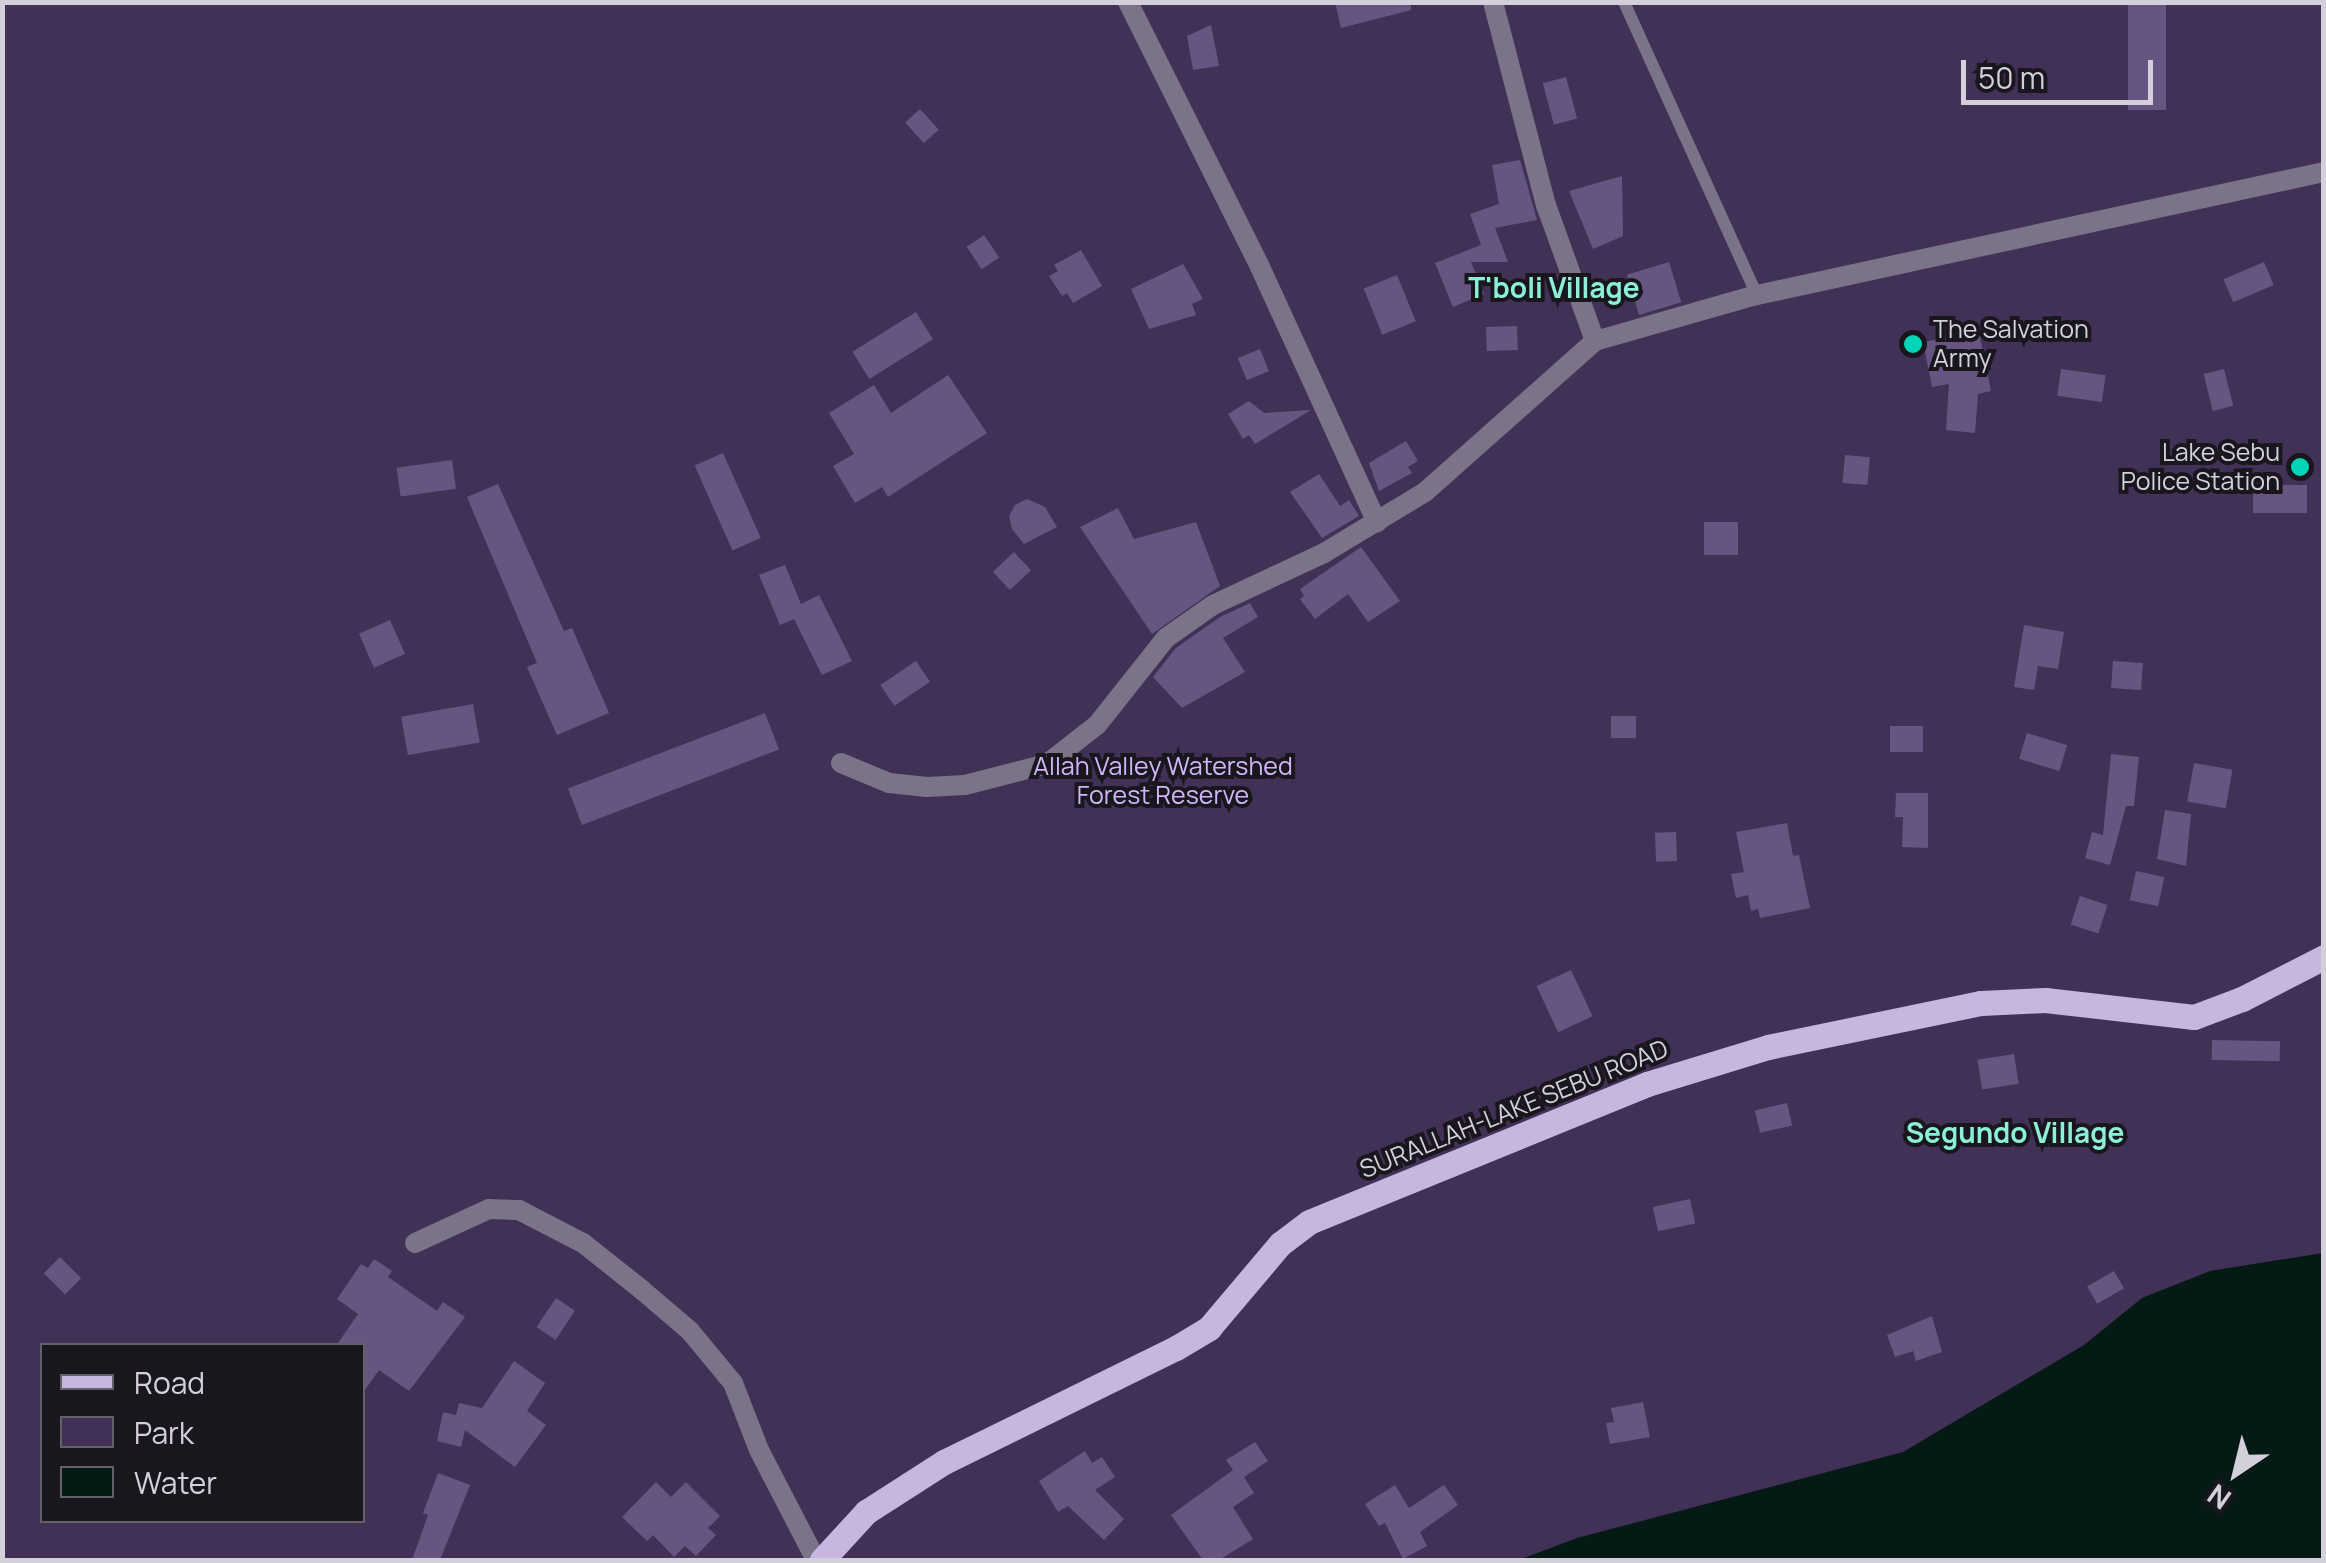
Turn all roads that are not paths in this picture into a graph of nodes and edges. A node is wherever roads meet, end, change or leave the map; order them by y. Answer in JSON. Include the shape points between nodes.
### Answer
{"nodes":[{"id":1,"x":1128,"y":2,"type":"edge"},
{"id":2,"x":1493,"y":2,"type":"edge"},
{"id":3,"x":1624,"y":2,"type":"edge"},
{"id":4,"x":2324,"y":172,"type":"edge"},
{"id":5,"x":1757,"y":295,"type":"junction"},
{"id":6,"x":1596,"y":341,"type":"junction"},
{"id":7,"x":1377,"y":522,"type":"junction"},
{"id":8,"x":841,"y":763,"type":"dead end"},
{"id":9,"x":2324,"y":957,"type":"edge"},
{"id":10,"x":416,"y":1243,"type":"dead end"},
{"id":11,"x":819,"y":1560,"type":"edge"}],
"edges":[{"from":1,"to":7,"type":"street"},
{"from":2,"to":6,"type":"street","via":[[1546,205]]},
{"from":3,"to":5,"type":"lane"},
{"from":4,"to":5,"type":"street"},
{"from":5,"to":6,"type":"street"},
{"from":6,"to":7,"type":"street","via":[[1476,450]]},
{"from":7,"to":8,"type":"street","via":[[1213,605],[1166,638],[1097,725],[1047,764],[965,785],[927,786],[889,782]]},
{"from":9,"to":11,"type":"main road","name":"SURALLAH-LAKE SEBU ROAD","via":[[2194,1018],[2044,1000],[1982,1003],[1768,1048],[1647,1084],[1309,1222],[1280,1244],[1209,1328],[944,1462],[866,1512]]},
{"from":10,"to":11,"type":"street","via":[[488,1209],[519,1210],[583,1243],[690,1331],[733,1383],[759,1450]]}]}
